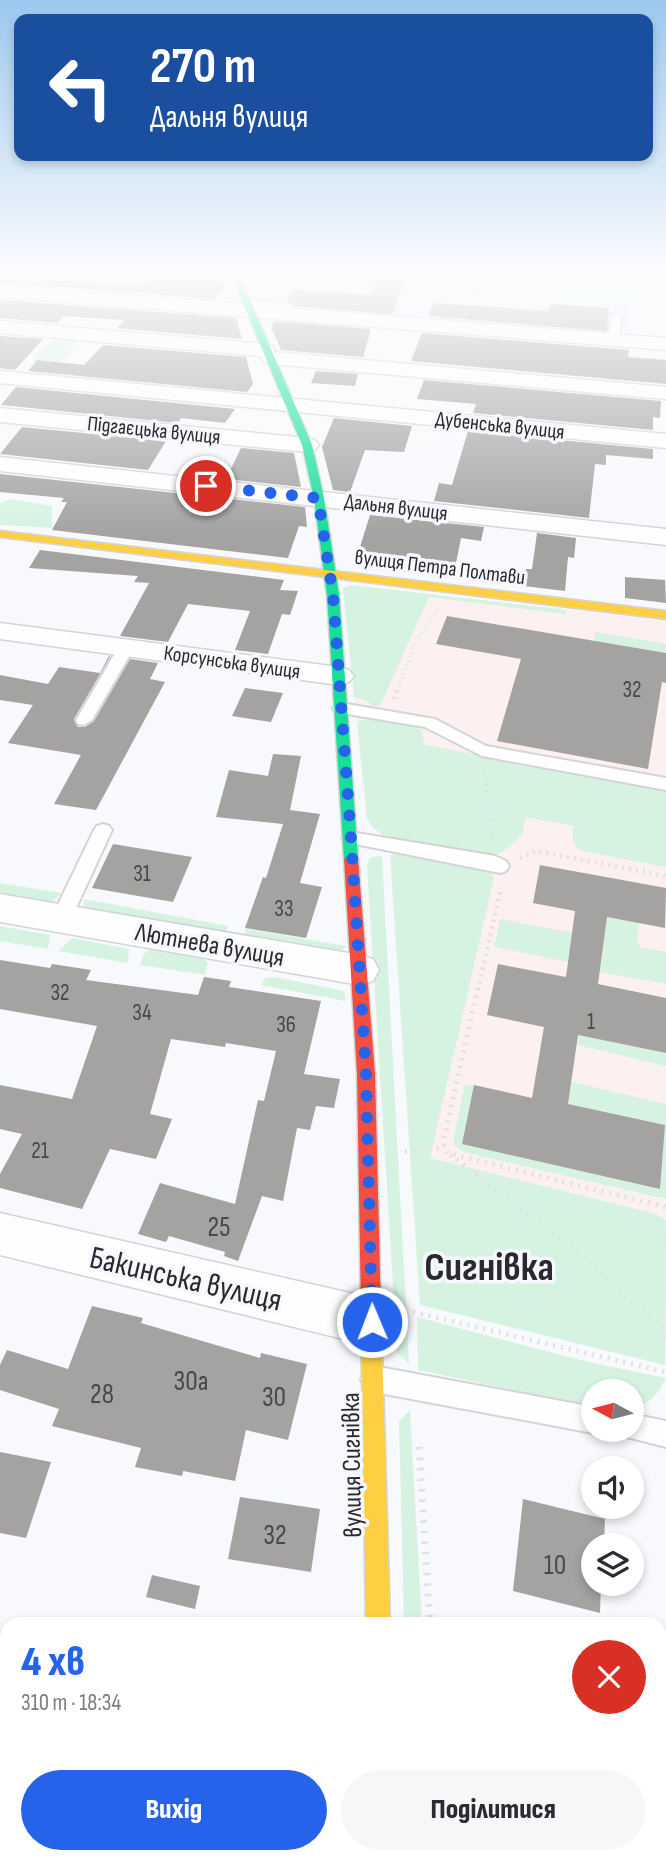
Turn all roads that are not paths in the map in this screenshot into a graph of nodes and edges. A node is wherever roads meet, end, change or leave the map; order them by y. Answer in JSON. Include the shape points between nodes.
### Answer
{"nodes":[{"id":1,"x":271,"y":361,"type":"edge"},
{"id":2,"x":339,"y":361,"type":"edge"},
{"id":3,"x":0,"y":377,"type":"edge"},
{"id":4,"x":666,"y":393,"type":"edge"},
{"id":5,"x":292,"y":404,"type":"junction"},
{"id":6,"x":0,"y":415,"type":"edge"},
{"id":7,"x":666,"y":441,"type":"edge"},
{"id":8,"x":307,"y":445,"type":"junction"},
{"id":9,"x":0,"y":464,"type":"edge"},
{"id":10,"x":318,"y":498,"type":"junction"},
{"id":11,"x":0,"y":534,"type":"edge"},
{"id":12,"x":666,"y":537,"type":"edge"},
{"id":13,"x":330,"y":573,"type":"junction"},
{"id":14,"x":666,"y":615,"type":"edge"},
{"id":15,"x":0,"y":631,"type":"edge"},
{"id":16,"x":125,"y":648,"type":"junction"},
{"id":17,"x":339,"y":676,"type":"junction"},
{"id":18,"x":341,"y":708,"type":"junction"},
{"id":19,"x":84,"y":720,"type":"dead end"},
{"id":20,"x":666,"y":784,"type":"edge"},
{"id":21,"x":103,"y":830,"type":"dead end"},
{"id":22,"x":351,"y":838,"type":"junction"},
{"id":23,"x":498,"y":864,"type":"road end"},
{"id":24,"x":0,"y":908,"type":"edge"},
{"id":25,"x":61,"y":919,"type":"junction"},
{"id":26,"x":360,"y":970,"type":"junction"},
{"id":27,"x":0,"y":1234,"type":"edge"},
{"id":28,"x":393,"y":1317,"type":"junction"},
{"id":29,"x":374,"y":1379,"type":"junction"},
{"id":30,"x":581,"y":1418,"type":"edge"},
{"id":31,"x":644,"y":1429,"type":"edge"},
{"id":32,"x":666,"y":1434,"type":"edge"},
{"id":33,"x":378,"y":1617,"type":"edge"}],
"edges":[{"from":1,"to":5,"type":"street","name":"вулиця Сигнівка"},
{"from":2,"to":4,"type":"street"},
{"from":3,"to":5,"type":"street","name":"Дубенська вулиця"},
{"from":5,"to":7,"type":"street","name":"Дубенська вулиця"},
{"from":5,"to":8,"type":"street","name":"вулиця Сигнівка"},
{"from":6,"to":8,"type":"street","name":"Підгаєцька вулиця"},
{"from":8,"to":10,"type":"street","name":"вулиця Сигнівка"},
{"from":9,"to":10,"type":"street","name":"Дальня вулиця"},
{"from":10,"to":12,"type":"street","name":"Дальня вулиця"},
{"from":10,"to":13,"type":"street","name":"вулиця Сигнівка"},
{"from":11,"to":13,"type":"street","name":"вулиця Петра Полтави"},
{"from":13,"to":14,"type":"street","name":"вулиця Петра Полтави"},
{"from":13,"to":17,"type":"street","name":"вулиця Сигнівка"},
{"from":15,"to":16,"type":"street","name":"Корсунська вулиця"},
{"from":16,"to":17,"type":"street","name":"Корсунська вулиця"},
{"from":16,"to":19,"type":"lane","name":"Корсунська вулиця"},
{"from":17,"to":18,"type":"street","name":"вулиця Сигнівка"},
{"from":18,"to":20,"type":"lane","via":[[429,723],[482,751]]},
{"from":18,"to":22,"type":"street","name":"вулиця Сигнівка"},
{"from":21,"to":25,"type":"lane"},
{"from":22,"to":23,"type":"lane"},
{"from":22,"to":26,"type":"street","name":"вулиця Сигнівка"},
{"from":24,"to":25,"type":"street","name":"Лютнева вулиця"},
{"from":25,"to":26,"type":"street","name":"Лютнева вулиця"},
{"from":26,"to":28,"type":"street","name":"вулиця Сигнівка","via":[[366,1074]]},
{"from":27,"to":28,"type":"street","name":"Бакинська вулиця"},
{"from":28,"to":29,"type":"street","name":"вулиця Сигнівка"},
{"from":29,"to":30,"type":"lane"},
{"from":29,"to":33,"type":"street","name":"вулиця Сигнівка"},
{"from":31,"to":32,"type":"lane"}]}
